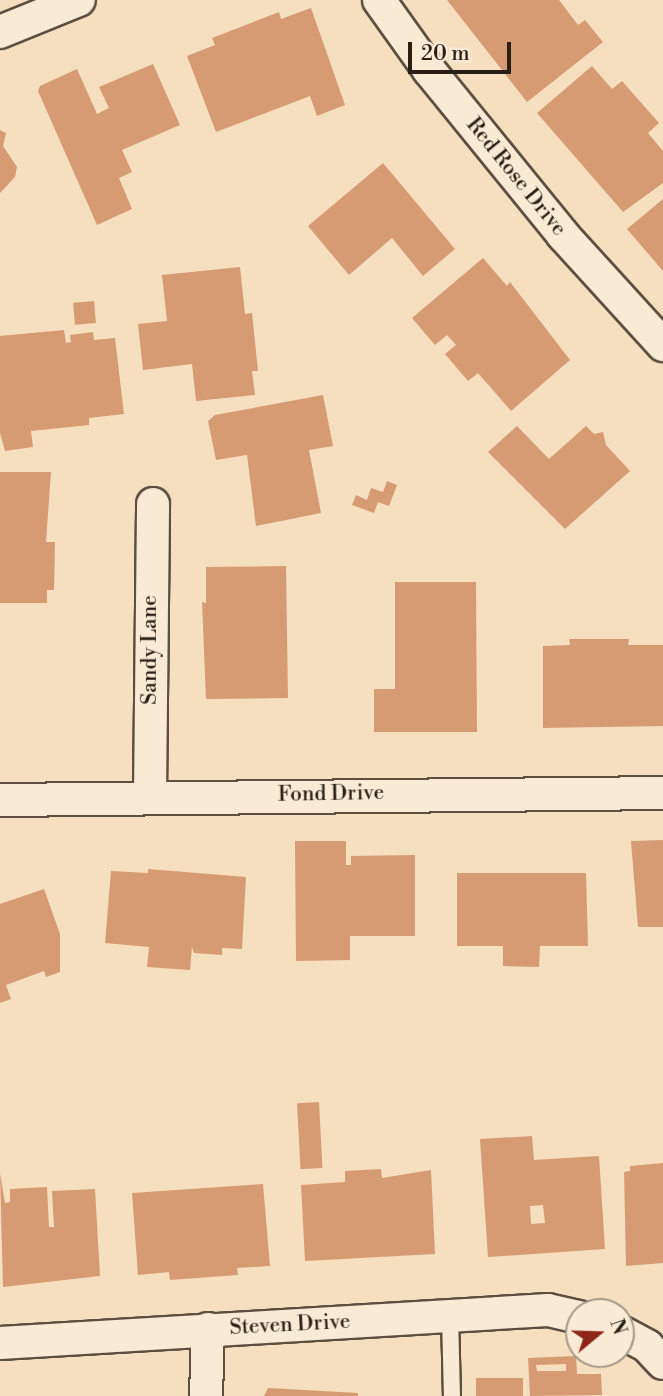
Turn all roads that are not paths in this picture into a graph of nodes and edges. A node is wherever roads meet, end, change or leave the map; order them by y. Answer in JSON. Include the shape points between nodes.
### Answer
{"nodes":[{"id":1,"x":79,"y":0,"type":"edge"},
{"id":2,"x":379,"y":0,"type":"edge"},
{"id":3,"x":0,"y":32,"type":"edge"},
{"id":4,"x":663,"y":345,"type":"edge"},
{"id":5,"x":153,"y":504,"type":"dead end"},
{"id":6,"x":663,"y":793,"type":"edge"},
{"id":7,"x":150,"y":796,"type":"junction"},
{"id":8,"x":0,"y":800,"type":"edge"},
{"id":9,"x":565,"y":1314,"type":"edge"},
{"id":10,"x":450,"y":1315,"type":"junction"},
{"id":11,"x":208,"y":1329,"type":"junction"},
{"id":12,"x":635,"y":1340,"type":"edge"},
{"id":13,"x":0,"y":1343,"type":"edge"},
{"id":14,"x":663,"y":1363,"type":"edge"},
{"id":15,"x":206,"y":1396,"type":"edge"},
{"id":16,"x":452,"y":1396,"type":"edge"}],
"edges":[{"from":1,"to":3,"type":"street"},
{"from":2,"to":4,"type":"street","name":"Red Rose Drive","via":[[563,236]]},
{"from":5,"to":7,"type":"street","name":"Sandy Lane"},
{"from":6,"to":7,"type":"street","name":"Fond Drive"},
{"from":7,"to":8,"type":"street","name":"Fond Drive"},
{"from":9,"to":10,"type":"street","name":"Steven Drive","via":[[548,1310]]},
{"from":10,"to":11,"type":"street","name":"Steven Drive"},
{"from":10,"to":16,"type":"lane"},
{"from":11,"to":13,"type":"street","name":"Steven Drive"},
{"from":11,"to":15,"type":"street"},
{"from":12,"to":14,"type":"street"}]}
